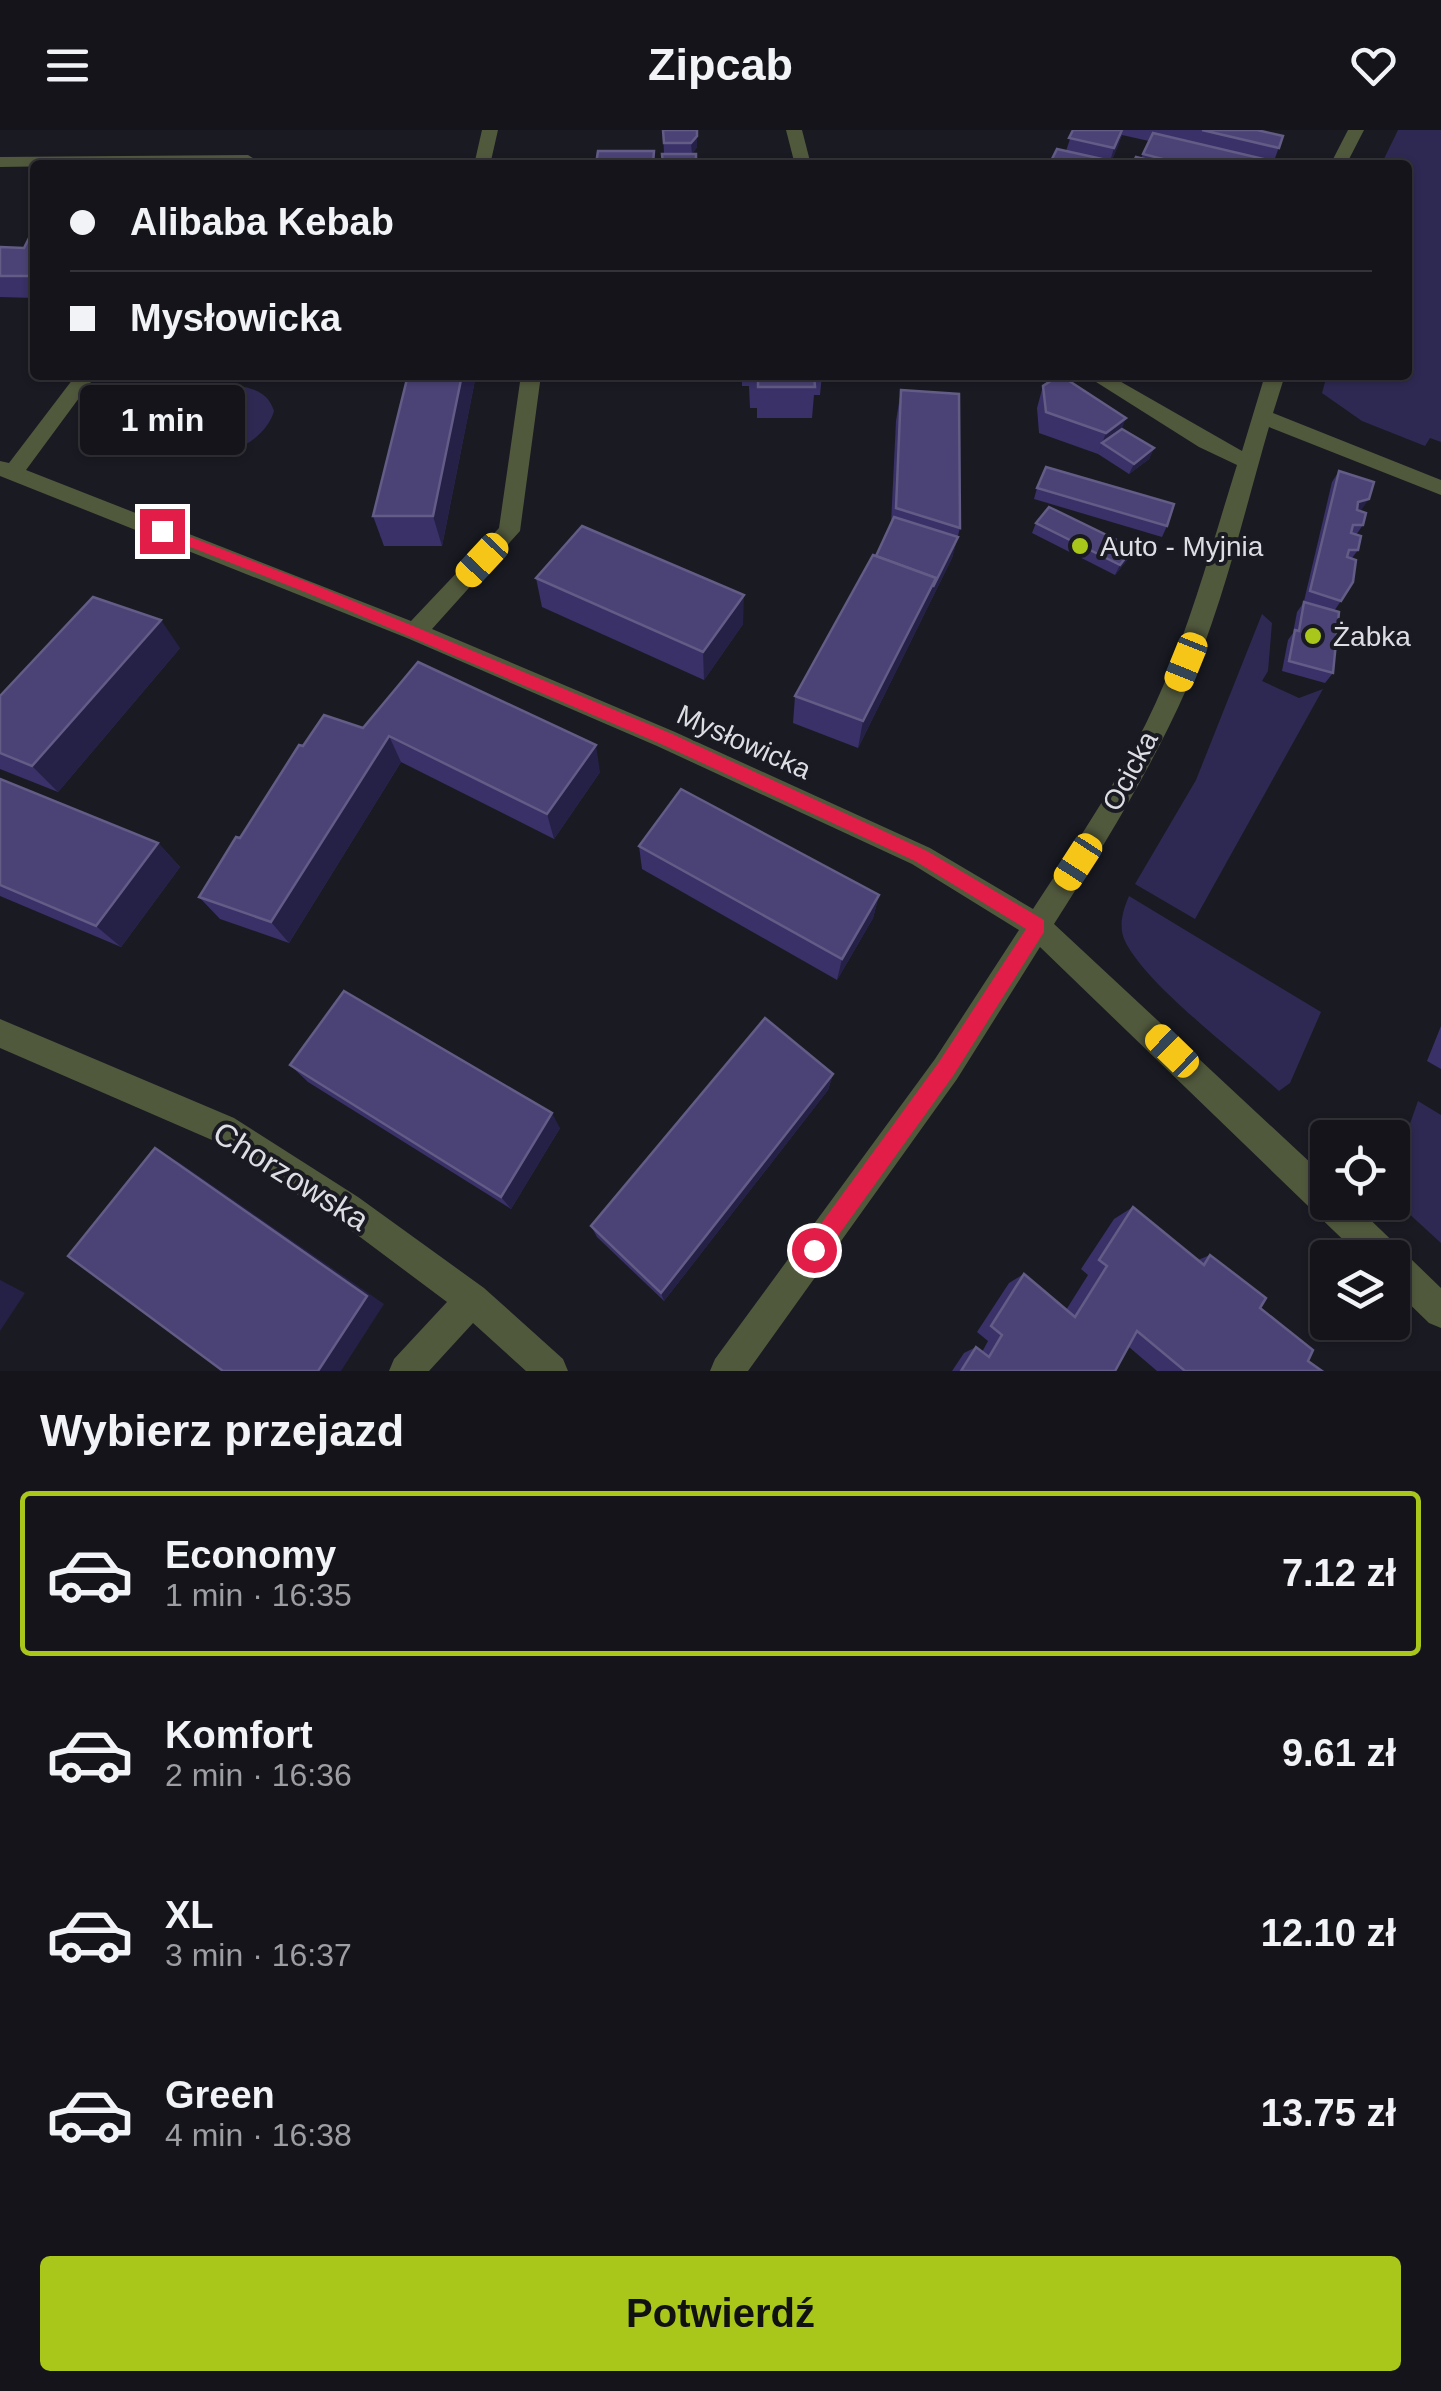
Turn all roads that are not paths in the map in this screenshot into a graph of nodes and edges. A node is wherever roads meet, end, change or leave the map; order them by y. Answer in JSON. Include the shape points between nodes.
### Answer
{"nodes":[{"id":1,"x":490,"y":130,"type":"edge"},
{"id":2,"x":794,"y":130,"type":"edge"},
{"id":3,"x":1356,"y":130,"type":"edge"},
{"id":4,"x":483,"y":160,"type":"edge"},
{"id":5,"x":803,"y":160,"type":"edge"},
{"id":6,"x":1341,"y":160,"type":"edge"},
{"id":7,"x":0,"y":162,"type":"edge"},
{"id":8,"x":30,"y":162,"type":"edge"},
{"id":9,"x":82,"y":380,"type":"edge"},
{"id":10,"x":529,"y":380,"type":"edge"},
{"id":11,"x":1104,"y":380,"type":"edge"},
{"id":12,"x":1273,"y":380,"type":"edge"},
{"id":13,"x":1262,"y":417,"type":"junction"},
{"id":14,"x":1250,"y":463,"type":"junction"},
{"id":15,"x":7,"y":471,"type":"edge"},
{"id":16,"x":1441,"y":488,"type":"edge"},
{"id":17,"x":415,"y":632,"type":"junction"},
{"id":18,"x":1038,"y":926,"type":"junction"},
{"id":19,"x":0,"y":1033,"type":"edge"},
{"id":20,"x":1310,"y":1185,"type":"edge"},
{"id":21,"x":1347,"y":1220,"type":"edge"},
{"id":22,"x":1367,"y":1240,"type":"edge"},
{"id":23,"x":1410,"y":1281,"type":"edge"},
{"id":24,"x":472,"y":1300,"type":"junction"},
{"id":25,"x":1441,"y":1310,"type":"edge"},
{"id":26,"x":406,"y":1371,"type":"edge"},
{"id":27,"x":550,"y":1371,"type":"edge"},
{"id":28,"x":727,"y":1371,"type":"edge"}],
"edges":[{"from":1,"to":4,"type":"street"},
{"from":2,"to":5,"type":"street"},
{"from":3,"to":6,"type":"street"},
{"from":7,"to":8,"type":"street"},
{"from":9,"to":15,"type":"street"},
{"from":10,"to":17,"type":"street","via":[[510,530]]},
{"from":11,"to":14,"type":"street"},
{"from":12,"to":13,"type":"street","name":"Ocicka"},
{"from":13,"to":14,"type":"street","name":"Ocicka"},
{"from":13,"to":16,"type":"street"},
{"from":14,"to":18,"type":"street","name":"Ocicka","via":[[1174,690]]},
{"from":15,"to":17,"type":"street","name":"Mysłowicka"},
{"from":17,"to":18,"type":"street","name":"Mysłowicka","via":[[921,856]]},
{"from":18,"to":20,"type":"street","name":"Mysłowicka"},
{"from":18,"to":28,"type":"street","name":"Ocicka","via":[[946,1069]]},
{"from":19,"to":24,"type":"street","name":"Chorzowska","via":[[223,1130],[347,1208]]},
{"from":21,"to":22,"type":"street","name":"Mysłowicka"},
{"from":23,"to":25,"type":"street"},
{"from":24,"to":26,"type":"street"},
{"from":24,"to":27,"type":"street","name":"Chorzowska"}]}
